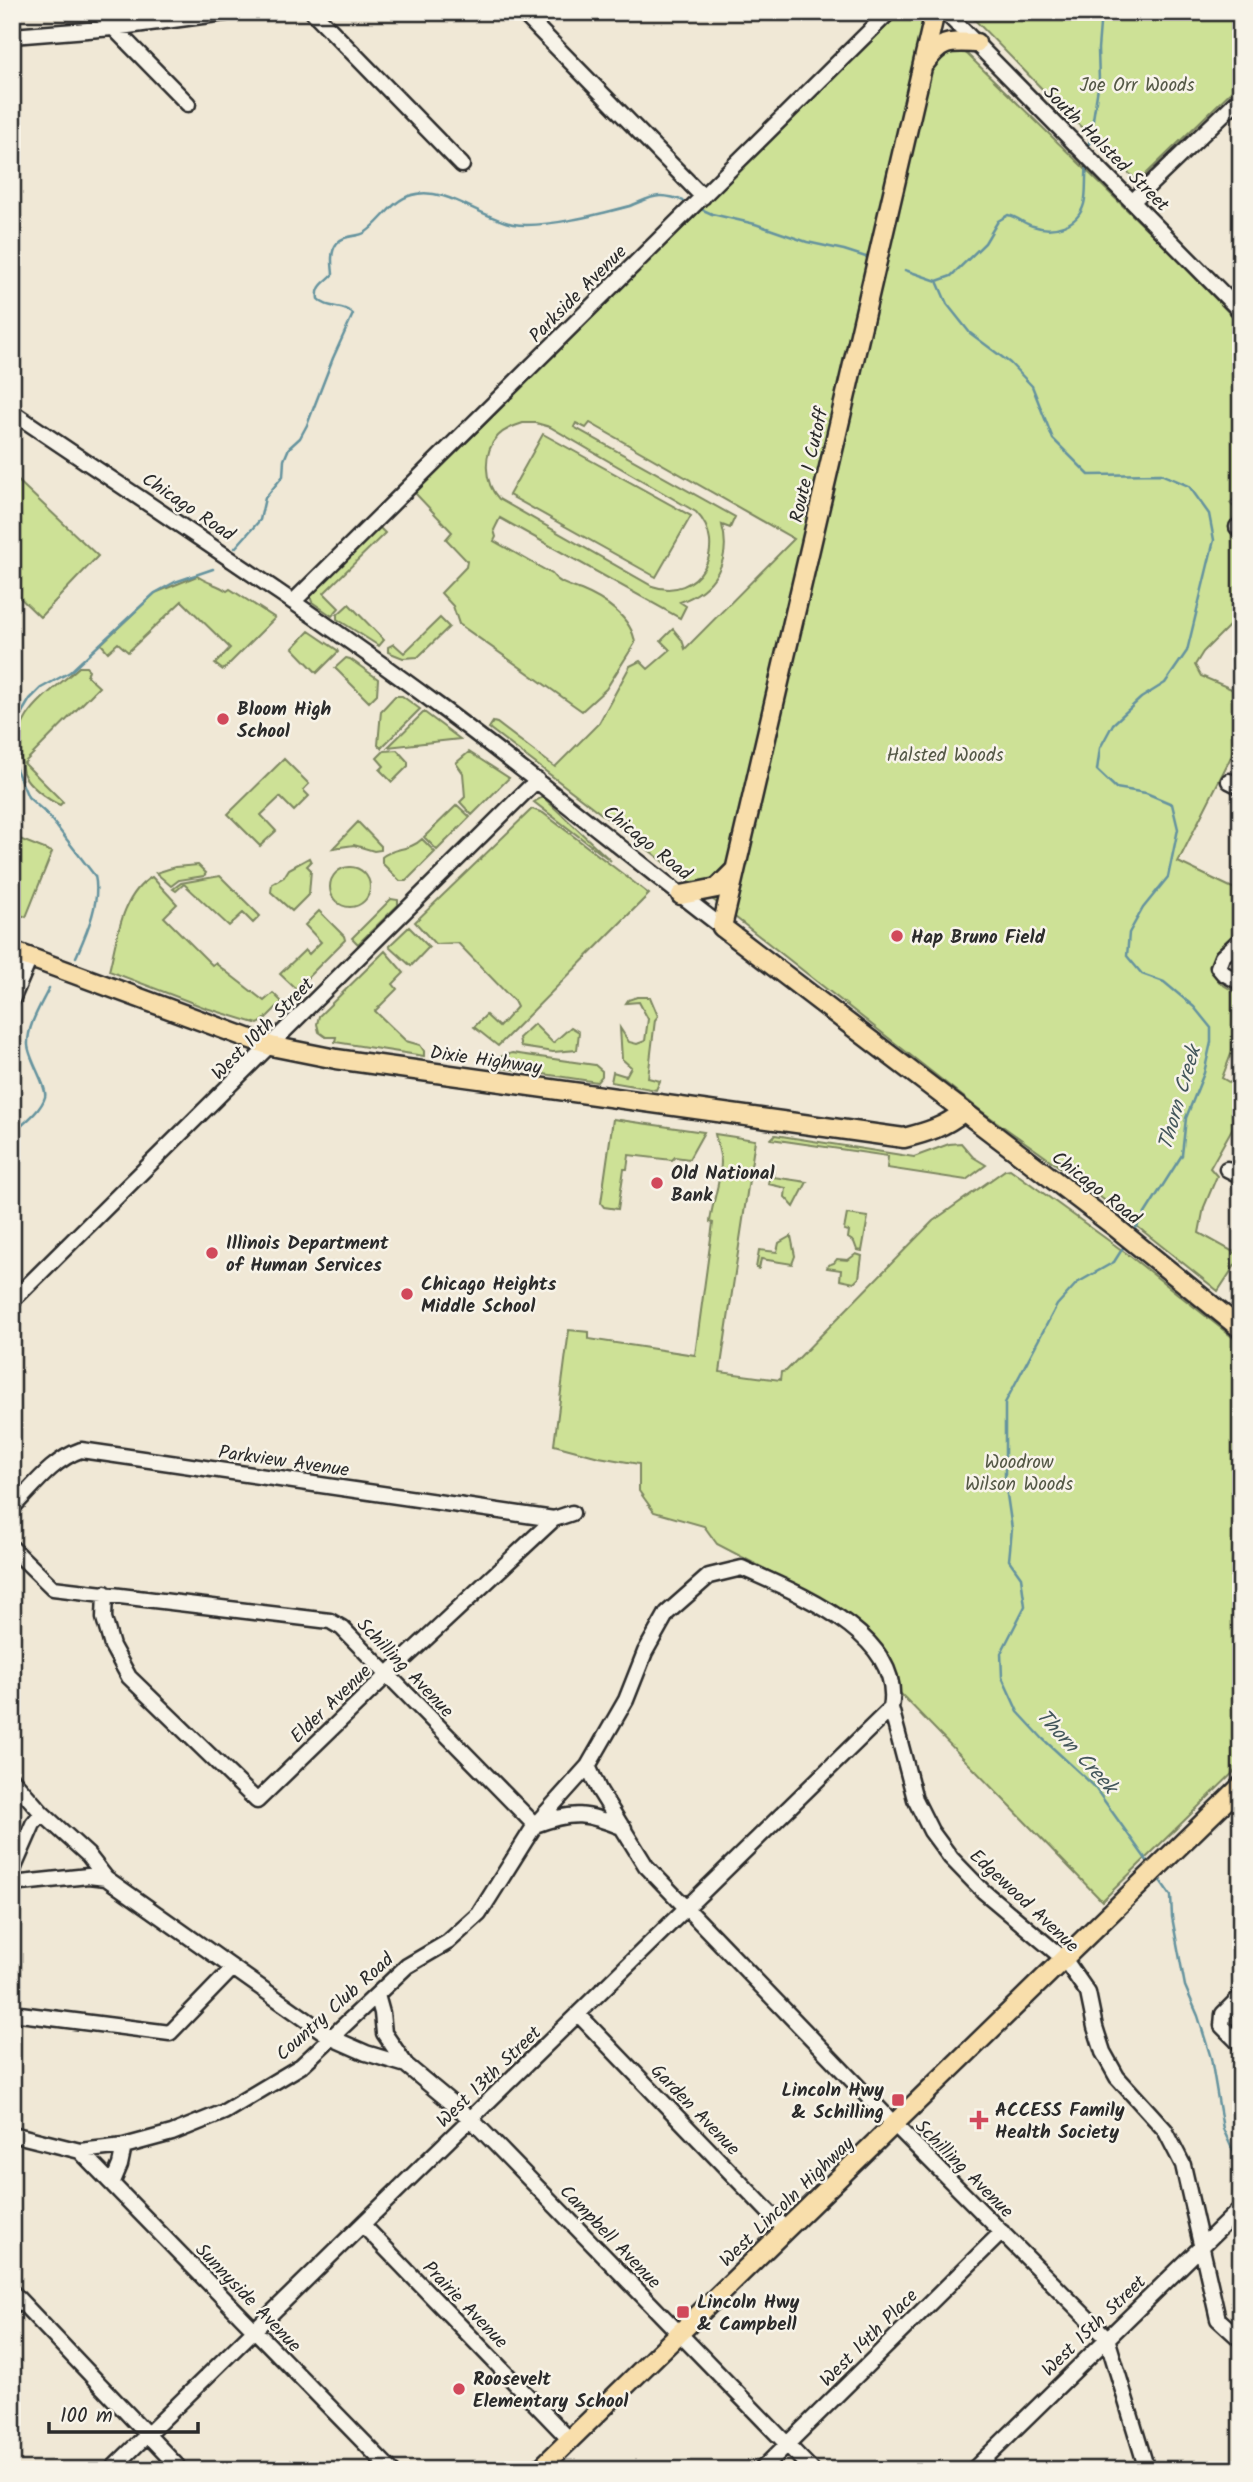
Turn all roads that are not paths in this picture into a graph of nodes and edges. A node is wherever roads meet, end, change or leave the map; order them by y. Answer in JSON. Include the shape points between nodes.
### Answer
{"nodes":[{"id":1,"x":98,"y":12,"type":"edge"},
{"id":2,"x":232,"y":12,"type":"edge"},
{"id":3,"x":313,"y":12,"type":"edge"},
{"id":4,"x":522,"y":12,"type":"edge"},
{"id":5,"x":889,"y":12,"type":"edge"},
{"id":6,"x":935,"y":12,"type":"edge"},
{"id":7,"x":945,"y":12,"type":"edge"},
{"id":8,"x":113,"y":28,"type":"junction"},
{"id":9,"x":12,"y":36,"type":"edge"},
{"id":10,"x":975,"y":43,"type":"junction"},
{"id":11,"x":923,"y":66,"type":"junction"},
{"id":12,"x":1241,"y":97,"type":"edge"},
{"id":13,"x":188,"y":104,"type":"dead end"},
{"id":14,"x":462,"y":164,"type":"dead end"},
{"id":15,"x":703,"y":197,"type":"junction"},
{"id":16,"x":1133,"y":201,"type":"junction"},
{"id":17,"x":1241,"y":312,"type":"edge"},
{"id":18,"x":12,"y":412,"type":"edge"},
{"id":19,"x":293,"y":602,"type":"junction"},
{"id":20,"x":537,"y":780,"type":"junction"},
{"id":21,"x":735,"y":870,"type":"junction"},
{"id":22,"x":681,"y":895,"type":"junction"},
{"id":23,"x":722,"y":927,"type":"junction"},
{"id":24,"x":1241,"y":939,"type":"edge"},
{"id":25,"x":12,"y":951,"type":"edge"},
{"id":26,"x":30,"y":958,"type":"junction"},
{"id":27,"x":1241,"y":984,"type":"edge"},
{"id":28,"x":12,"y":1000,"type":"edge"},
{"id":29,"x":271,"y":1046,"type":"junction"},
{"id":30,"x":963,"y":1112,"type":"junction"},
{"id":31,"x":1227,"y":1169,"type":"dead end"},
{"id":32,"x":1241,"y":1177,"type":"edge"},
{"id":33,"x":12,"y":1301,"type":"edge"},
{"id":34,"x":1241,"y":1328,"type":"edge"},
{"id":35,"x":12,"y":1508,"type":"edge"},
{"id":36,"x":572,"y":1513,"type":"dead end"},
{"id":37,"x":555,"y":1519,"type":"junction"},
{"id":38,"x":12,"y":1548,"type":"edge"},
{"id":39,"x":709,"y":1576,"type":"joint"},
{"id":40,"x":105,"y":1593,"type":"junction"},
{"id":41,"x":386,"y":1675,"type":"junction"},
{"id":42,"x":891,"y":1708,"type":"junction"},
{"id":43,"x":589,"y":1766,"type":"junction"},
{"id":44,"x":12,"y":1780,"type":"edge"},
{"id":45,"x":1241,"y":1786,"type":"edge"},
{"id":46,"x":42,"y":1814,"type":"junction"},
{"id":47,"x":535,"y":1825,"type":"junction"},
{"id":48,"x":624,"y":1828,"type":"junction"},
{"id":49,"x":12,"y":1872,"type":"edge"},
{"id":50,"x":106,"y":1878,"type":"junction"},
{"id":51,"x":12,"y":1884,"type":"edge"},
{"id":52,"x":687,"y":1908,"type":"junction"},
{"id":53,"x":1065,"y":1960,"type":"junction"},
{"id":54,"x":233,"y":1968,"type":"junction"},
{"id":55,"x":377,"y":1995,"type":"junction"},
{"id":56,"x":1241,"y":1996,"type":"edge"},
{"id":57,"x":12,"y":2013,"type":"edge"},
{"id":58,"x":578,"y":2014,"type":"junction"},
{"id":59,"x":332,"y":2038,"type":"junction"},
{"id":60,"x":1241,"y":2045,"type":"edge"},
{"id":61,"x":406,"y":2065,"type":"junction"},
{"id":62,"x":471,"y":2119,"type":"junction"},
{"id":63,"x":895,"y":2125,"type":"junction"},
{"id":64,"x":12,"y":2134,"type":"edge"},
{"id":65,"x":124,"y":2146,"type":"junction"},
{"id":66,"x":80,"y":2151,"type":"junction"},
{"id":67,"x":112,"y":2183,"type":"junction"},
{"id":68,"x":1241,"y":2208,"type":"edge"},
{"id":69,"x":363,"y":2225,"type":"junction"},
{"id":70,"x":786,"y":2230,"type":"junction"},
{"id":71,"x":1002,"y":2232,"type":"junction"},
{"id":72,"x":1201,"y":2247,"type":"junction"},
{"id":73,"x":12,"y":2292,"type":"edge"},
{"id":74,"x":255,"y":2330,"type":"junction"},
{"id":75,"x":679,"y":2334,"type":"junction"},
{"id":76,"x":1107,"y":2338,"type":"junction"},
{"id":77,"x":1241,"y":2340,"type":"edge"},
{"id":78,"x":147,"y":2435,"type":"junction"},
{"id":79,"x":570,"y":2440,"type":"junction"},
{"id":80,"x":787,"y":2444,"type":"junction"},
{"id":81,"x":111,"y":2470,"type":"edge"},
{"id":82,"x":181,"y":2470,"type":"edge"},
{"id":83,"x":391,"y":2470,"type":"edge"},
{"id":84,"x":539,"y":2470,"type":"edge"},
{"id":85,"x":761,"y":2470,"type":"edge"},
{"id":86,"x":812,"y":2470,"type":"edge"},
{"id":87,"x":973,"y":2470,"type":"edge"},
{"id":88,"x":1147,"y":2470,"type":"edge"}],
"edges":[{"from":1,"to":8,"type":"street"},
{"from":2,"to":8,"type":"street"},
{"from":3,"to":14,"type":"street"},
{"from":4,"to":15,"type":"street"},
{"from":5,"to":15,"type":"street","name":"Parkside Avenue"},
{"from":6,"to":11,"type":"main road","name":"Route 1 Cutoff"},
{"from":7,"to":10,"type":"street","name":"South Halsted Street"},
{"from":8,"to":9,"type":"street"},
{"from":8,"to":13,"type":"street"},
{"from":10,"to":11,"type":"main road","via":[[945,43]]},
{"from":10,"to":16,"type":"street","name":"South Halsted Street"},
{"from":11,"to":21,"type":"main road","name":"Route 1 Cutoff"},
{"from":12,"to":16,"type":"street"},
{"from":15,"to":19,"type":"street","name":"Parkside Avenue"},
{"from":16,"to":17,"type":"street","name":"South Halsted Street"},
{"from":18,"to":19,"type":"street","name":"Chicago Road"},
{"from":19,"to":20,"type":"street","name":"Chicago Road"},
{"from":20,"to":22,"type":"street","name":"Chicago Road"},
{"from":20,"to":29,"type":"street","name":"West 10th Street"},
{"from":21,"to":22,"type":"main road","via":[[717,888]]},
{"from":21,"to":23,"type":"main road","name":"Route 1 Cutoff"},
{"from":22,"to":23,"type":"street","name":"Chicago Road"},
{"from":23,"to":30,"type":"main road","name":"Chicago Road"},
{"from":24,"to":27,"type":"street","via":[[1218,967]]},
{"from":25,"to":26,"type":"main road","name":"Dixie Highway"},
{"from":26,"to":28,"type":"street"},
{"from":26,"to":29,"type":"main road","name":"Dixie Highway"},
{"from":29,"to":30,"type":"main road","name":"Dixie Highway","via":[[336,1059],[904,1138],[946,1125]]},
{"from":29,"to":33,"type":"street","name":"West 10th Street"},
{"from":30,"to":34,"type":"main road","name":"Chicago Road"},
{"from":31,"to":32,"type":"street"},
{"from":35,"to":37,"type":"street","name":"Parkview Avenue","via":[[56,1463],[81,1450]]},
{"from":36,"to":37,"type":"street","name":"Parkview Avenue"},
{"from":37,"to":41,"type":"street","name":"Elder Avenue"},
{"from":38,"to":40,"type":"street","name":"Schilling Avenue","via":[[53,1588]]},
{"from":39,"to":42,"type":"street","name":"Edgewood Avenue","via":[[742,1568],[841,1617],[880,1656],[894,1694]]},
{"from":39,"to":43,"type":"street","name":"Country Club Road","via":[[667,1613]]},
{"from":40,"to":41,"type":"street","name":"Schilling Avenue","via":[[330,1621]]},
{"from":40,"to":41,"type":"street","name":"Elder Avenue","via":[[104,1618],[112,1646],[129,1677],[257,1801]]},
{"from":41,"to":47,"type":"street","name":"Schilling Avenue"},
{"from":42,"to":52,"type":"street","name":"West 13th Street"},
{"from":42,"to":53,"type":"street","name":"Edgewood Avenue","via":[[915,1799],[931,1831],[983,1891]]},
{"from":43,"to":47,"type":"street","name":"Country Club Road"},
{"from":43,"to":48,"type":"street","name":"Schilling Avenue"},
{"from":44,"to":46,"type":"street","name":"Campbell Avenue"},
{"from":45,"to":53,"type":"main road","name":"West Lincoln Highway"},
{"from":46,"to":49,"type":"street"},
{"from":46,"to":50,"type":"street","name":"Campbell Avenue","via":[[88,1855]]},
{"from":47,"to":48,"type":"street","via":[[562,1815],[582,1815]]},
{"from":47,"to":55,"type":"street","name":"Country Club Road","via":[[479,1914],[448,1942],[407,1966]]},
{"from":48,"to":52,"type":"street","name":"Schilling Avenue","via":[[646,1867]]},
{"from":50,"to":51,"type":"street"},
{"from":50,"to":54,"type":"street","name":"Campbell Avenue"},
{"from":52,"to":58,"type":"street","name":"West 13th Street"},
{"from":52,"to":63,"type":"street","name":"Schilling Avenue"},
{"from":53,"to":63,"type":"main road","name":"West Lincoln Highway"},
{"from":53,"to":72,"type":"street","name":"Edgewood Avenue","via":[[1088,1993],[1103,2052],[1117,2077],[1165,2130],[1183,2165]]},
{"from":54,"to":57,"type":"street","via":[[170,2033]]},
{"from":54,"to":59,"type":"street","name":"Campbell Avenue"},
{"from":55,"to":59,"type":"street","name":"Country Club Road"},
{"from":55,"to":61,"type":"street","name":"Campbell Avenue","via":[[384,2033]]},
{"from":56,"to":60,"type":"street","via":[[1223,2014],[1222,2025]]},
{"from":58,"to":62,"type":"street","name":"West 13th Street"},
{"from":58,"to":70,"type":"street","name":"Garden Avenue"},
{"from":59,"to":61,"type":"street","name":"Campbell Avenue"},
{"from":59,"to":65,"type":"street","name":"Country Club Road","via":[[301,2066],[223,2112],[173,2133]]},
{"from":61,"to":62,"type":"street","name":"Campbell Avenue"},
{"from":62,"to":69,"type":"street","name":"West 13th Street"},
{"from":62,"to":75,"type":"street","name":"Campbell Avenue"},
{"from":63,"to":70,"type":"main road","name":"West Lincoln Highway"},
{"from":63,"to":71,"type":"street","name":"Schilling Avenue"},
{"from":64,"to":66,"type":"street","name":"Country Club Road"},
{"from":65,"to":66,"type":"street","name":"Country Club Road"},
{"from":65,"to":67,"type":"street"},
{"from":66,"to":67,"type":"street","name":"Sunnyside Avenue"},
{"from":67,"to":74,"type":"street","name":"Sunnyside Avenue"},
{"from":68,"to":72,"type":"street","name":"West 15th Street"},
{"from":69,"to":74,"type":"street","name":"West 13th Street"},
{"from":69,"to":79,"type":"street","name":"Prairie Avenue"},
{"from":70,"to":75,"type":"main road","name":"West Lincoln Highway"},
{"from":71,"to":76,"type":"street","name":"Schilling Avenue"},
{"from":71,"to":80,"type":"street","name":"West 14th Place"},
{"from":72,"to":76,"type":"street","name":"West 15th Street"},
{"from":72,"to":77,"type":"street","name":"Edgewood Avenue","via":[[1218,2319]]},
{"from":73,"to":78,"type":"street"},
{"from":74,"to":78,"type":"street","name":"West 13th Street"},
{"from":74,"to":83,"type":"street","name":"Sunnyside Avenue"},
{"from":75,"to":79,"type":"main road","name":"West Lincoln Highway"},
{"from":75,"to":80,"type":"street","name":"Campbell Avenue"},
{"from":76,"to":87,"type":"street","name":"West 15th Street"},
{"from":76,"to":88,"type":"street","name":"Schilling Avenue"},
{"from":78,"to":81,"type":"street","name":"West 13th Street"},
{"from":78,"to":82,"type":"street"},
{"from":79,"to":84,"type":"main road","name":"West Lincoln Highway"},
{"from":80,"to":85,"type":"street","name":"West 14th Place"},
{"from":80,"to":86,"type":"street","name":"Campbell Avenue"}]}
